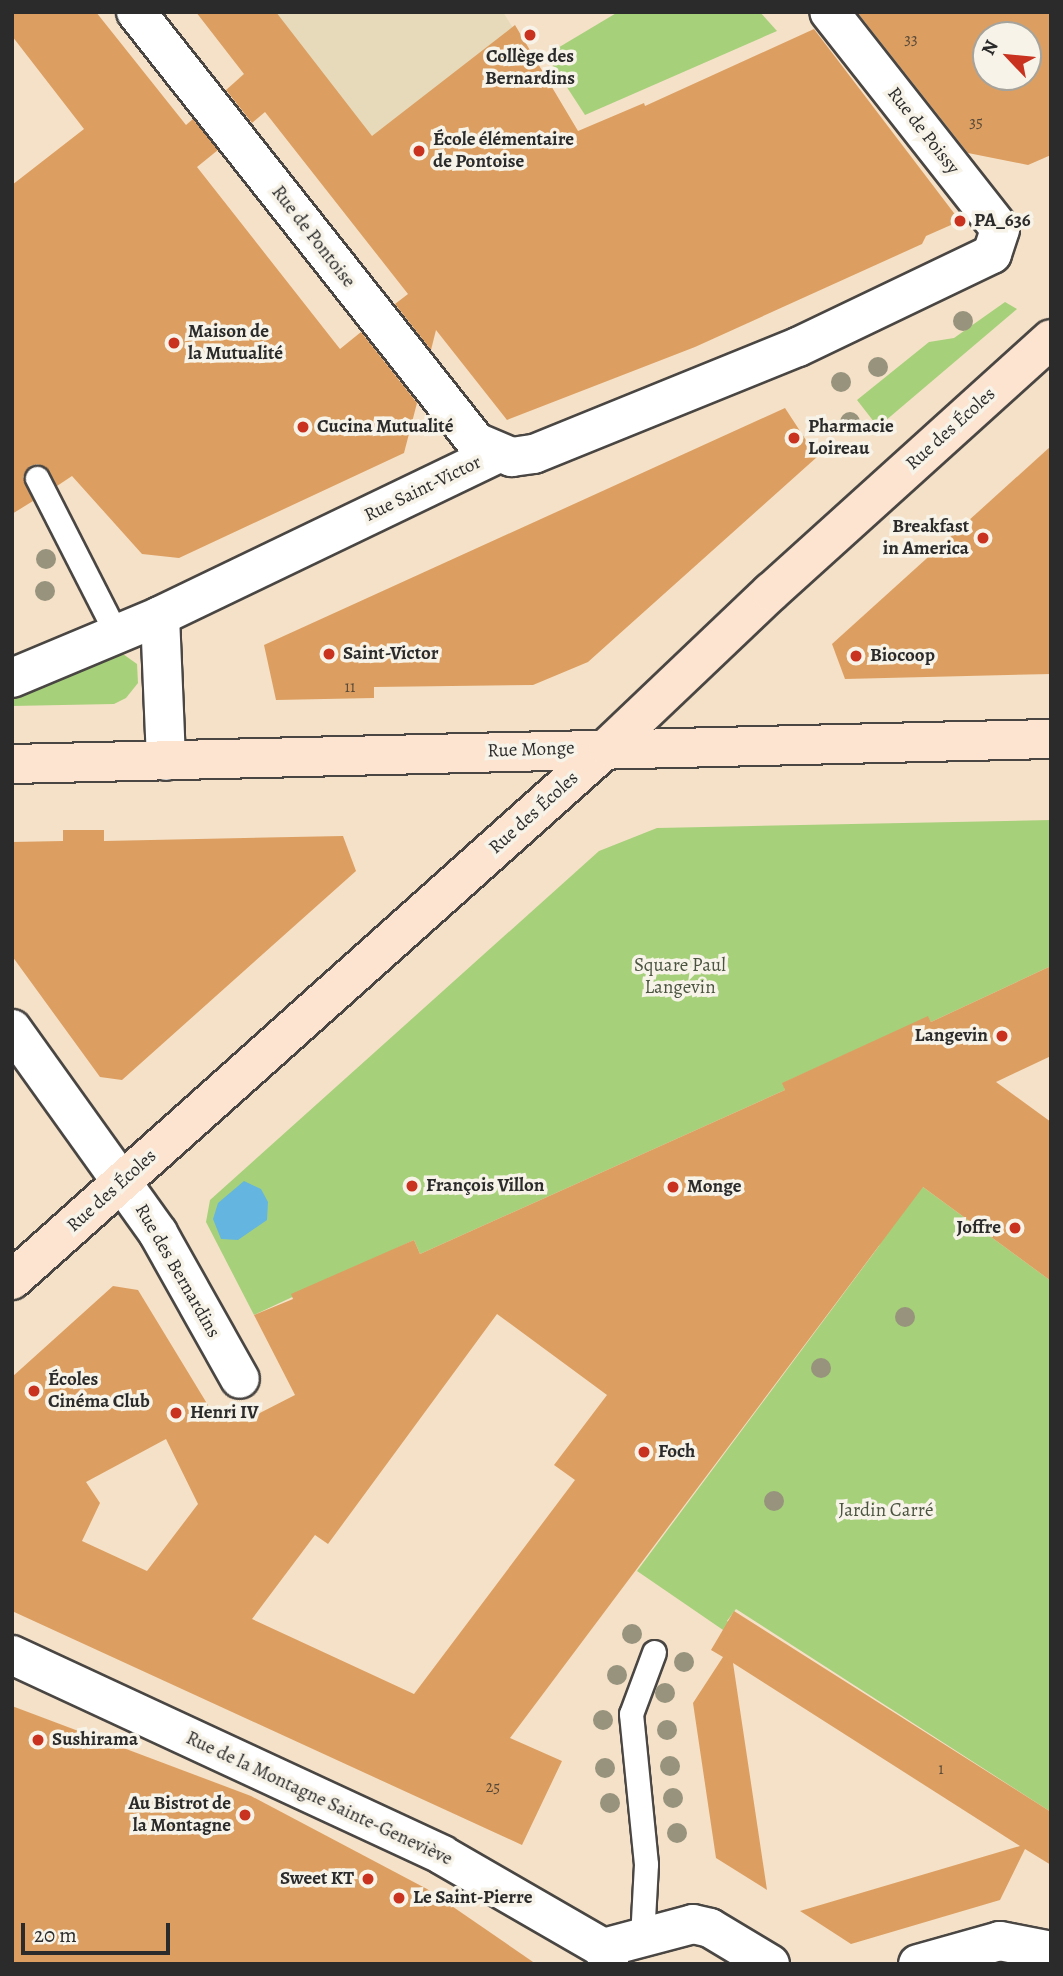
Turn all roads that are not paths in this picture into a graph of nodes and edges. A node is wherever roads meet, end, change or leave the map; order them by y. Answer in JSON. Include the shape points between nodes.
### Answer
{"nodes":[{"id":1,"x":136,"y":12,"type":"edge"},
{"id":2,"x":829,"y":12,"type":"edge"},
{"id":3,"x":992,"y":254,"type":"joint"},
{"id":4,"x":1051,"y":339,"type":"edge"},
{"id":5,"x":496,"y":454,"type":"junction"},
{"id":6,"x":37,"y":478,"type":"dead end"},
{"id":7,"x":160,"y":616,"type":"junction"},
{"id":8,"x":117,"y":635,"type":"junction"},
{"id":9,"x":12,"y":678,"type":"edge"},
{"id":10,"x":1051,"y":739,"type":"edge"},
{"id":11,"x":608,"y":747,"type":"junction"},
{"id":12,"x":166,"y":761,"type":"junction"},
{"id":13,"x":12,"y":764,"type":"edge"},
{"id":14,"x":12,"y":1029,"type":"edge"},
{"id":15,"x":123,"y":1181,"type":"junction"},
{"id":16,"x":12,"y":1280,"type":"edge"},
{"id":17,"x":240,"y":1379,"type":"dead end"},
{"id":18,"x":654,"y":1652,"type":"dead end"},
{"id":19,"x":12,"y":1656,"type":"edge"},
{"id":20,"x":642,"y":1938,"type":"junction"},
{"id":21,"x":1051,"y":1951,"type":"edge"},
{"id":22,"x":606,"y":1956,"type":"edge"},
{"id":23,"x":770,"y":1964,"type":"edge"},
{"id":24,"x":918,"y":1964,"type":"edge"}],
"edges":[{"from":1,"to":5,"type":"street","name":"Rue de Pontoise","via":[[475,442]]},
{"from":2,"to":3,"type":"street","name":"Rue de Poissy","via":[[1000,229]]},
{"from":3,"to":5,"type":"street","name":"Rue Saint-Victor","via":[[798,347],[656,406],[534,454]]},
{"from":4,"to":11,"type":"street","name":"Rue des Écoles"},
{"from":5,"to":7,"type":"street","name":"Rue Saint-Victor"},
{"from":6,"to":8,"type":"lane"},
{"from":7,"to":8,"type":"street","name":"Rue Saint-Victor"},
{"from":7,"to":12,"type":"street"},
{"from":8,"to":9,"type":"street","name":"Rue Saint-Victor"},
{"from":10,"to":11,"type":"street","name":"Rue Monge"},
{"from":11,"to":12,"type":"street","name":"Rue Monge"},
{"from":11,"to":15,"type":"street","name":"Rue des Écoles"},
{"from":12,"to":13,"type":"street","name":"Rue Monge"},
{"from":14,"to":15,"type":"street","name":"Rue des Bernardins"},
{"from":15,"to":16,"type":"street","name":"Rue des Écoles"},
{"from":15,"to":17,"type":"street","name":"Rue des Bernardins"},
{"from":18,"to":20,"type":"lane","via":[[631,1714],[646,1864]]},
{"from":19,"to":22,"type":"street","name":"Rue de la Montagne Sainte-Geneviève","via":[[442,1855]]},
{"from":20,"to":22,"type":"street"},
{"from":20,"to":23,"type":"street","via":[[693,1924],[710,1928]]},
{"from":21,"to":24,"type":"street","via":[[1000,1941]]}]}
